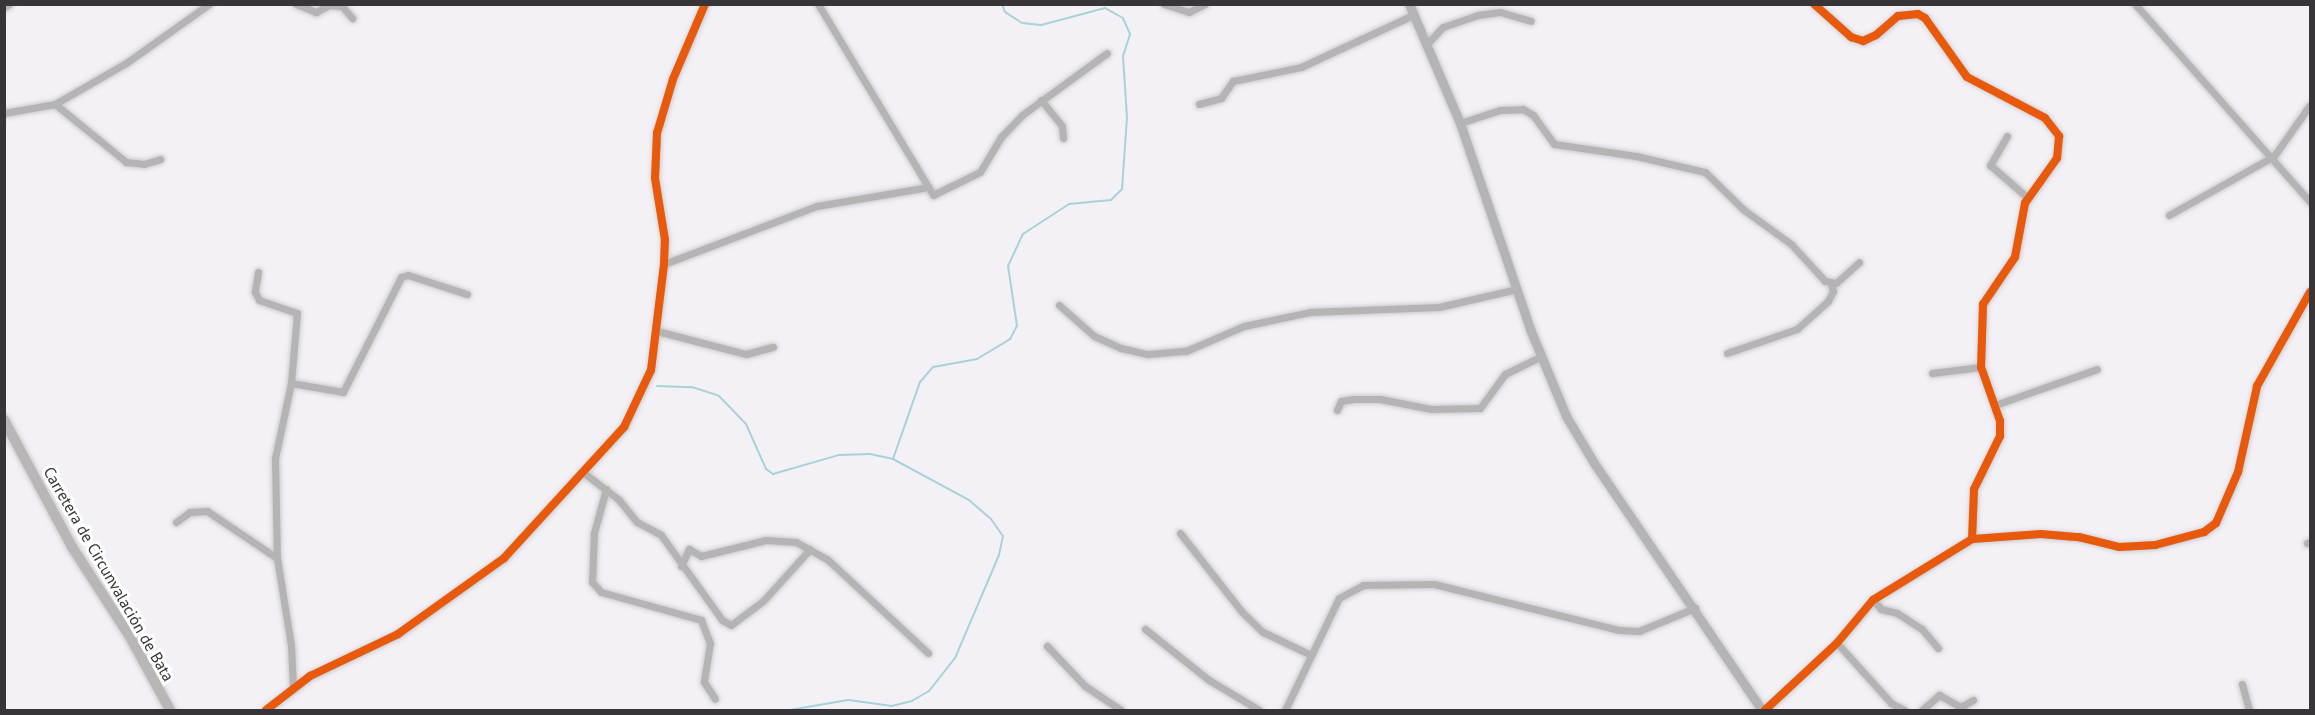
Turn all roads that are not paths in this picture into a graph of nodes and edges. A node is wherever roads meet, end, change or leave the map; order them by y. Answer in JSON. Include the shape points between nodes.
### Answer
{"nodes":[{"id":1,"x":9,"y":4,"type":"edge"},
{"id":2,"x":209,"y":4,"type":"edge"},
{"id":3,"x":296,"y":4,"type":"edge"},
{"id":4,"x":705,"y":4,"type":"edge"},
{"id":5,"x":818,"y":4,"type":"edge"},
{"id":6,"x":1164,"y":4,"type":"edge"},
{"id":7,"x":1205,"y":4,"type":"edge"},
{"id":8,"x":1409,"y":4,"type":"edge"},
{"id":9,"x":1814,"y":4,"type":"edge"},
{"id":10,"x":1904,"y":4,"type":"edge"},
{"id":11,"x":2135,"y":4,"type":"edge"},
{"id":12,"x":4,"y":7,"type":"edge"},
{"id":13,"x":1908,"y":14,"type":"junction"},
{"id":14,"x":1413,"y":15,"type":"junction"},
{"id":15,"x":352,"y":18,"type":"dead end"},
{"id":16,"x":1531,"y":21,"type":"dead end"},
{"id":17,"x":1427,"y":44,"type":"junction"},
{"id":18,"x":1107,"y":53,"type":"dead end"},
{"id":19,"x":1041,"y":100,"type":"junction"},
{"id":20,"x":55,"y":104,"type":"junction"},
{"id":21,"x":1198,"y":104,"type":"dead end"},
{"id":22,"x":2310,"y":105,"type":"edge"},
{"id":23,"x":4,"y":113,"type":"edge"},
{"id":24,"x":1460,"y":123,"type":"junction"},
{"id":25,"x":2007,"y":136,"type":"dead end"},
{"id":26,"x":1063,"y":138,"type":"dead end"},
{"id":27,"x":2274,"y":156,"type":"junction"},
{"id":28,"x":160,"y":159,"type":"dead end"},
{"id":29,"x":928,"y":187,"type":"junction"},
{"id":30,"x":2028,"y":198,"type":"junction"},
{"id":31,"x":2310,"y":202,"type":"edge"},
{"id":32,"x":2169,"y":215,"type":"dead end"},
{"id":33,"x":1859,"y":262,"type":"dead end"},
{"id":34,"x":664,"y":264,"type":"junction"},
{"id":35,"x":258,"y":272,"type":"dead end"},
{"id":36,"x":1831,"y":284,"type":"junction"},
{"id":37,"x":1517,"y":289,"type":"junction"},
{"id":38,"x":2310,"y":292,"type":"edge"},
{"id":39,"x":467,"y":294,"type":"dead end"},
{"id":40,"x":1059,"y":305,"type":"dead end"},
{"id":41,"x":657,"y":332,"type":"junction"},
{"id":42,"x":773,"y":347,"type":"dead end"},
{"id":43,"x":1727,"y":353,"type":"dead end"},
{"id":44,"x":1540,"y":357,"type":"junction"},
{"id":45,"x":1981,"y":367,"type":"junction"},
{"id":46,"x":2097,"y":369,"type":"dead end"},
{"id":47,"x":1932,"y":373,"type":"dead end"},
{"id":48,"x":291,"y":383,"type":"junction"},
{"id":49,"x":1995,"y":405,"type":"junction"},
{"id":50,"x":1337,"y":410,"type":"dead end"},
{"id":51,"x":4,"y":420,"type":"edge"},
{"id":52,"x":584,"y":473,"type":"junction"},
{"id":53,"x":606,"y":489,"type":"junction"},
{"id":54,"x":176,"y":522,"type":"dead end"},
{"id":55,"x":1180,"y":533,"type":"dead end"},
{"id":56,"x":1972,"y":539,"type":"junction"},
{"id":57,"x":810,"y":549,"type":"junction"},
{"id":58,"x":277,"y":558,"type":"junction"},
{"id":59,"x":681,"y":566,"type":"junction"},
{"id":60,"x":1873,"y":600,"type":"junction"},
{"id":61,"x":1695,"y":608,"type":"junction"},
{"id":62,"x":1145,"y":629,"type":"dead end"},
{"id":63,"x":1837,"y":643,"type":"junction"},
{"id":64,"x":1047,"y":646,"type":"dead end"},
{"id":65,"x":1938,"y":648,"type":"dead end"},
{"id":66,"x":927,"y":653,"type":"dead end"},
{"id":67,"x":1311,"y":655,"type":"junction"},
{"id":68,"x":2242,"y":684,"type":"dead end"},
{"id":69,"x":293,"y":688,"type":"junction"},
{"id":70,"x":715,"y":699,"type":"dead end"},
{"id":71,"x":1973,"y":700,"type":"dead end"},
{"id":72,"x":170,"y":711,"type":"edge"},
{"id":73,"x":266,"y":711,"type":"edge"},
{"id":74,"x":1121,"y":711,"type":"edge"},
{"id":75,"x":1259,"y":711,"type":"edge"},
{"id":76,"x":1285,"y":711,"type":"edge"},
{"id":77,"x":1763,"y":711,"type":"edge"},
{"id":78,"x":1904,"y":711,"type":"edge"},
{"id":79,"x":1922,"y":711,"type":"edge"},
{"id":80,"x":2249,"y":711,"type":"edge"}],
"edges":[{"from":1,"to":12,"type":"street"},
{"from":2,"to":20,"type":"street","via":[[126,63]]},
{"from":3,"to":15,"type":"street","via":[[316,12],[328,5],[342,6]]},
{"from":4,"to":34,"type":"street","via":[[673,79],[655,143]]},
{"from":5,"to":29,"type":"street"},
{"from":6,"to":7,"type":"street","via":[[1189,12]]},
{"from":8,"to":14,"type":"main road"},
{"from":9,"to":13,"type":"street","via":[[1851,37],[1863,40]]},
{"from":10,"to":13,"type":"street"},
{"from":11,"to":27,"type":"street","via":[[2192,72]]},
{"from":13,"to":30,"type":"street","via":[[1918,14],[1932,25],[1949,56],[1967,77],[2045,118],[2056,128],[2057,158]]},
{"from":14,"to":17,"type":"main road"},
{"from":14,"to":21,"type":"street","via":[[1301,68],[1233,81],[1221,98]]},
{"from":16,"to":17,"type":"street","via":[[1500,12],[1478,15],[1443,27]]},
{"from":17,"to":24,"type":"main road"},
{"from":18,"to":19,"type":"street"},
{"from":19,"to":26,"type":"street","via":[[1062,126]]},
{"from":19,"to":29,"type":"street","via":[[1008,129],[980,172],[933,195]]},
{"from":20,"to":23,"type":"street"},
{"from":20,"to":28,"type":"street","via":[[126,162]]},
{"from":22,"to":27,"type":"street"},
{"from":24,"to":36,"type":"street","via":[[1500,110],[1523,109],[1533,115],[1554,144],[1636,156],[1705,172]]},
{"from":24,"to":37,"type":"main road"},
{"from":25,"to":30,"type":"street","via":[[1990,165]]},
{"from":27,"to":31,"type":"street"},
{"from":27,"to":32,"type":"street"},
{"from":29,"to":34,"type":"street","via":[[817,206]]},
{"from":30,"to":45,"type":"street","via":[[2015,257],[1983,304]]},
{"from":33,"to":36,"type":"street"},
{"from":34,"to":41,"type":"street"},
{"from":35,"to":48,"type":"street","via":[[255,292],[260,300],[297,313]]},
{"from":36,"to":43,"type":"street","via":[[1833,291],[1828,301],[1797,329]]},
{"from":37,"to":40,"type":"street","via":[[1439,307],[1310,312],[1244,326],[1186,351],[1148,354],[1120,348],[1094,336]]},
{"from":37,"to":44,"type":"main road"},
{"from":38,"to":56,"type":"street","via":[[2258,386],[2238,472],[2224,510],[2210,527],[2155,545],[2119,547],[2079,537],[2041,534]]},
{"from":39,"to":48,"type":"street","via":[[408,275],[400,277],[343,392]]},
{"from":41,"to":42,"type":"street","via":[[746,354]]},
{"from":41,"to":52,"type":"street","via":[[651,370],[637,405]]},
{"from":44,"to":50,"type":"street","via":[[1504,374],[1480,408],[1431,410],[1380,399],[1354,399],[1341,401]]},
{"from":44,"to":61,"type":"main road","via":[[1566,416],[1594,464]]},
{"from":45,"to":47,"type":"street"},
{"from":45,"to":49,"type":"street"},
{"from":46,"to":49,"type":"street"},
{"from":48,"to":58,"type":"street","via":[[275,458]]},
{"from":49,"to":56,"type":"street","via":[[2000,436],[1974,489]]},
{"from":51,"to":72,"type":"main road","name":"Carretera de Circunvalación de Bata","via":[[72,547],[129,635]]},
{"from":52,"to":53,"type":"street"},
{"from":52,"to":69,"type":"street","via":[[504,558],[467,586],[374,648],[324,668]]},
{"from":53,"to":59,"type":"street","via":[[637,522],[661,535]]},
{"from":53,"to":70,"type":"street","via":[[594,533],[592,582],[601,592],[701,620],[710,643],[704,682]]},
{"from":54,"to":58,"type":"street","via":[[190,512],[207,511]]},
{"from":55,"to":67,"type":"street","via":[[1249,619],[1271,637]]},
{"from":56,"to":60,"type":"street"},
{"from":57,"to":59,"type":"street","via":[[796,542],[766,540],[701,556],[689,549]]},
{"from":57,"to":59,"type":"street","via":[[735,624],[722,620],[700,586]]},
{"from":57,"to":66,"type":"street","via":[[879,605],[882,614]]},
{"from":58,"to":69,"type":"street","via":[[291,645]]},
{"from":60,"to":63,"type":"street"},
{"from":60,"to":65,"type":"street","via":[[1881,609],[1897,613],[1922,629]]},
{"from":61,"to":67,"type":"street","via":[[1639,632],[1434,584],[1378,583],[1344,592]]},
{"from":61,"to":77,"type":"main road"},
{"from":62,"to":75,"type":"street","via":[[1209,680]]},
{"from":63,"to":77,"type":"street"},
{"from":63,"to":78,"type":"street","via":[[1891,703]]},
{"from":64,"to":74,"type":"street","via":[[1085,686]]},
{"from":67,"to":76,"type":"street"},
{"from":68,"to":80,"type":"street"},
{"from":69,"to":73,"type":"street"},
{"from":71,"to":79,"type":"street","via":[[1961,706],[1939,695]]}]}
